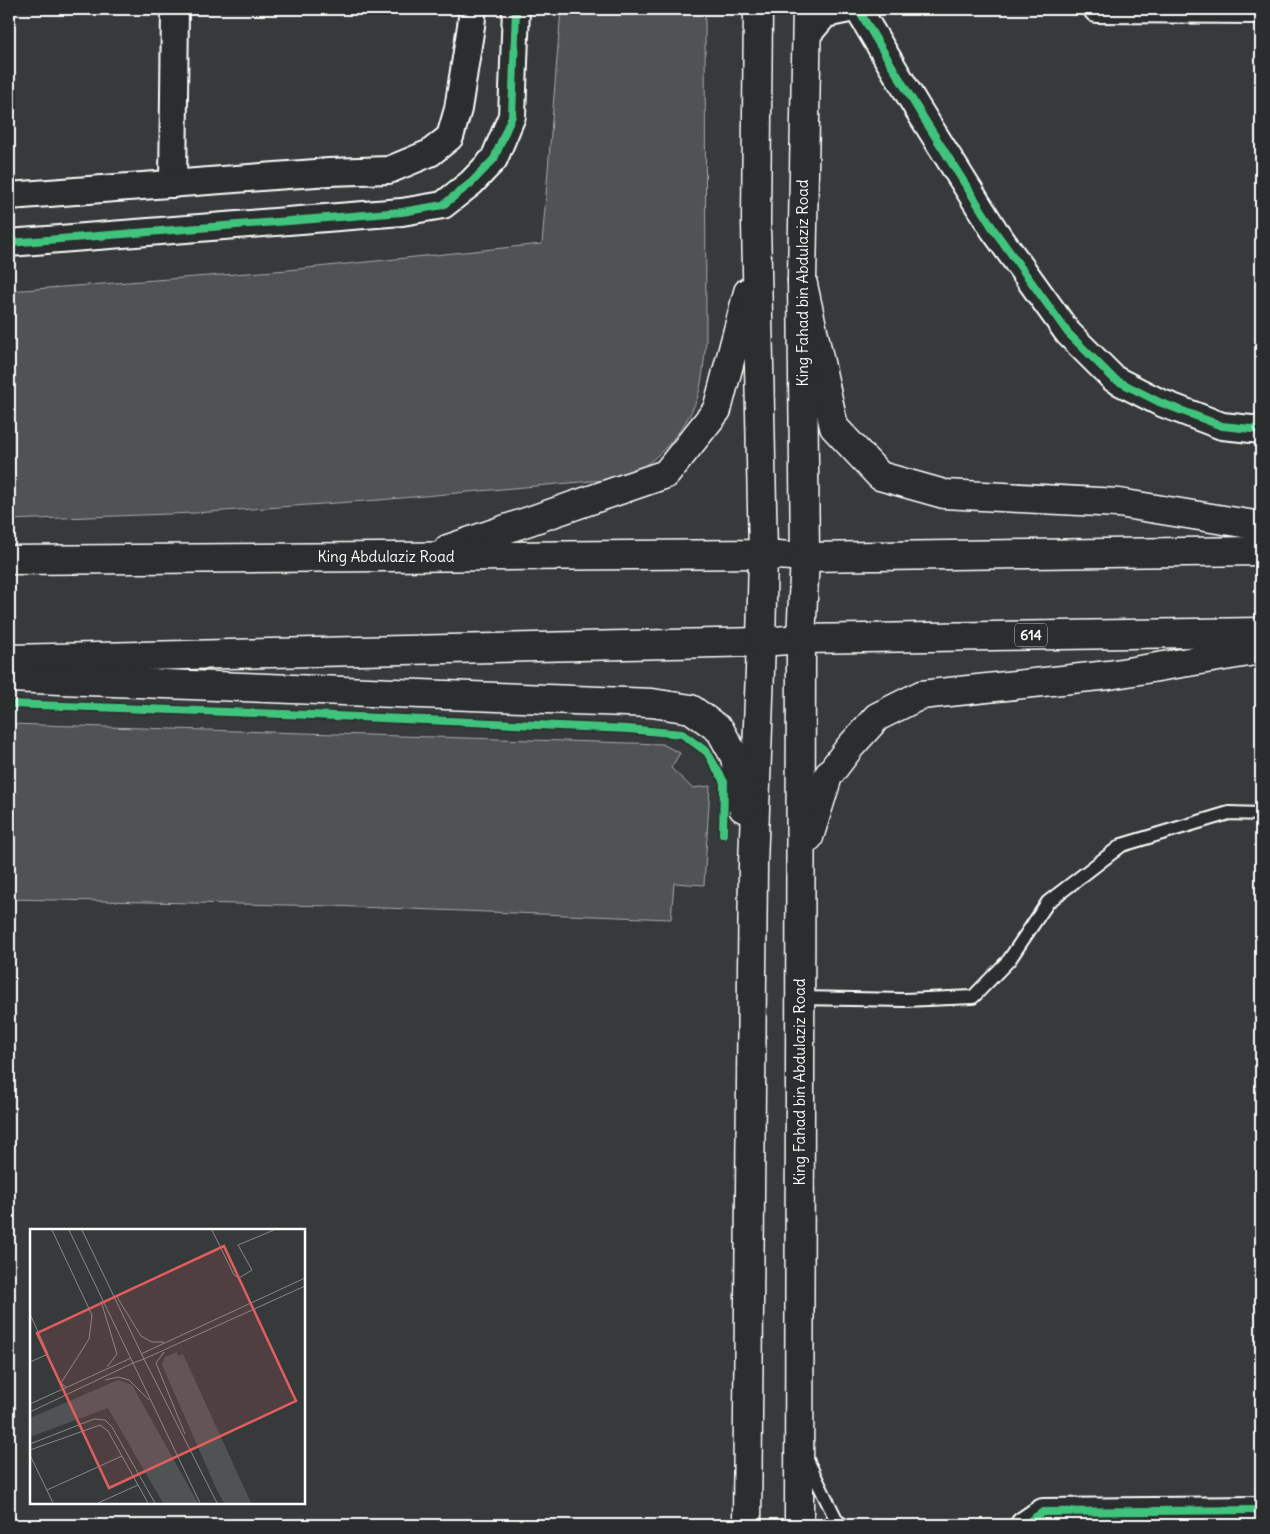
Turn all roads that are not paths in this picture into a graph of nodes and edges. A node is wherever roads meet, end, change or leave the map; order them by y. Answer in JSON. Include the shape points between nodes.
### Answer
{"nodes":[{"id":1,"x":175,"y":9,"type":"edge"},
{"id":2,"x":473,"y":9,"type":"edge"},
{"id":3,"x":516,"y":9,"type":"edge"},
{"id":4,"x":758,"y":9,"type":"edge"},
{"id":5,"x":849,"y":9,"type":"edge"},
{"id":6,"x":858,"y":9,"type":"edge"},
{"id":7,"x":1097,"y":9,"type":"edge"},
{"id":8,"x":1261,"y":10,"type":"edge"},
{"id":9,"x":807,"y":22,"type":"edge"},
{"id":10,"x":173,"y":184,"type":"junction"},
{"id":11,"x":9,"y":196,"type":"edge"},
{"id":12,"x":9,"y":243,"type":"edge"},
{"id":13,"x":756,"y":259,"type":"junction"},
{"id":14,"x":802,"y":280,"type":"junction"},
{"id":15,"x":1261,"y":430,"type":"edge"},
{"id":16,"x":1261,"y":526,"type":"edge"},
{"id":17,"x":1261,"y":551,"type":"edge"},
{"id":18,"x":763,"y":554,"type":"junction"},
{"id":19,"x":426,"y":557,"type":"junction"},
{"id":20,"x":804,"y":557,"type":"junction"},
{"id":21,"x":9,"y":560,"type":"edge"},
{"id":22,"x":1261,"y":632,"type":"edge"},
{"id":23,"x":801,"y":639,"type":"junction"},
{"id":24,"x":761,"y":642,"type":"junction"},
{"id":25,"x":1261,"y":650,"type":"edge"},
{"id":26,"x":9,"y":659,"type":"edge"},
{"id":27,"x":9,"y":678,"type":"edge"},
{"id":28,"x":1261,"y":814,"type":"edge"},
{"id":29,"x":800,"y":862,"type":"junction"},
{"id":30,"x":753,"y":865,"type":"junction"},
{"id":31,"x":800,"y":998,"type":"junction"},
{"id":32,"x":799,"y":1441,"type":"junction"},
{"id":33,"x":1261,"y":1510,"type":"edge"},
{"id":34,"x":747,"y":1525,"type":"edge"},
{"id":35,"x":799,"y":1525,"type":"edge"},
{"id":36,"x":843,"y":1525,"type":"edge"},
{"id":37,"x":1024,"y":1525,"type":"edge"}],
"edges":[{"from":1,"to":10,"type":"street"},
{"from":2,"to":10,"type":"street","via":[[458,109],[450,137],[430,153],[389,170]]},
{"from":3,"to":12,"type":"street","via":[[512,116],[494,159],[471,183],[443,204],[402,212]]},
{"from":4,"to":13,"type":"main road"},
{"from":5,"to":9,"type":"street"},
{"from":6,"to":15,"type":"street","via":[[994,230],[1068,332],[1114,379],[1159,402],[1222,426]]},
{"from":7,"to":8,"type":"street"},
{"from":9,"to":14,"type":"main road","name":"King Fahad bin Abdulaziz Road"},
{"from":10,"to":11,"type":"street"},
{"from":13,"to":18,"type":"main road"},
{"from":13,"to":19,"type":"main road","via":[[717,410],[666,474]]},
{"from":14,"to":16,"type":"main road","via":[[834,426],[880,476],[944,494],[1119,503]]},
{"from":14,"to":20,"type":"main road","name":"King Fahad bin Abdulaziz Road"},
{"from":17,"to":20,"type":"main road"},
{"from":18,"to":19,"type":"main road","name":"King Abdulaziz Road"},
{"from":18,"to":20,"type":"main road"},
{"from":18,"to":24,"type":"main road"},
{"from":19,"to":21,"type":"main road","name":"King Abdulaziz Road"},
{"from":20,"to":23,"type":"main road","name":"King Fahad bin Abdulaziz Road"},
{"from":22,"to":23,"type":"main road","number":"614"},
{"from":23,"to":24,"type":"main road","number":"614"},
{"from":23,"to":29,"type":"main road","name":"King Fahad bin Abdulaziz Road"},
{"from":24,"to":26,"type":"main road","number":"614"},
{"from":24,"to":30,"type":"main road"},
{"from":25,"to":29,"type":"main road","via":[[1109,676],[922,695],[876,717],[828,776]]},
{"from":27,"to":30,"type":"main road","via":[[652,703],[691,709],[720,730],[735,757]]},
{"from":28,"to":31,"type":"lane","via":[[1228,813],[1122,845],[1048,902],[1010,960],[973,997],[904,1000]]},
{"from":29,"to":31,"type":"main road","name":"King Fahad bin Abdulaziz Road"},
{"from":30,"to":34,"type":"main road"},
{"from":31,"to":32,"type":"main road","name":"King Fahad bin Abdulaziz Road"},
{"from":32,"to":35,"type":"main road","name":"King Fahad bin Abdulaziz Road"},
{"from":32,"to":36,"type":"lane","via":[[837,1521]]},
{"from":33,"to":37,"type":"street","via":[[1043,1512]]}]}
